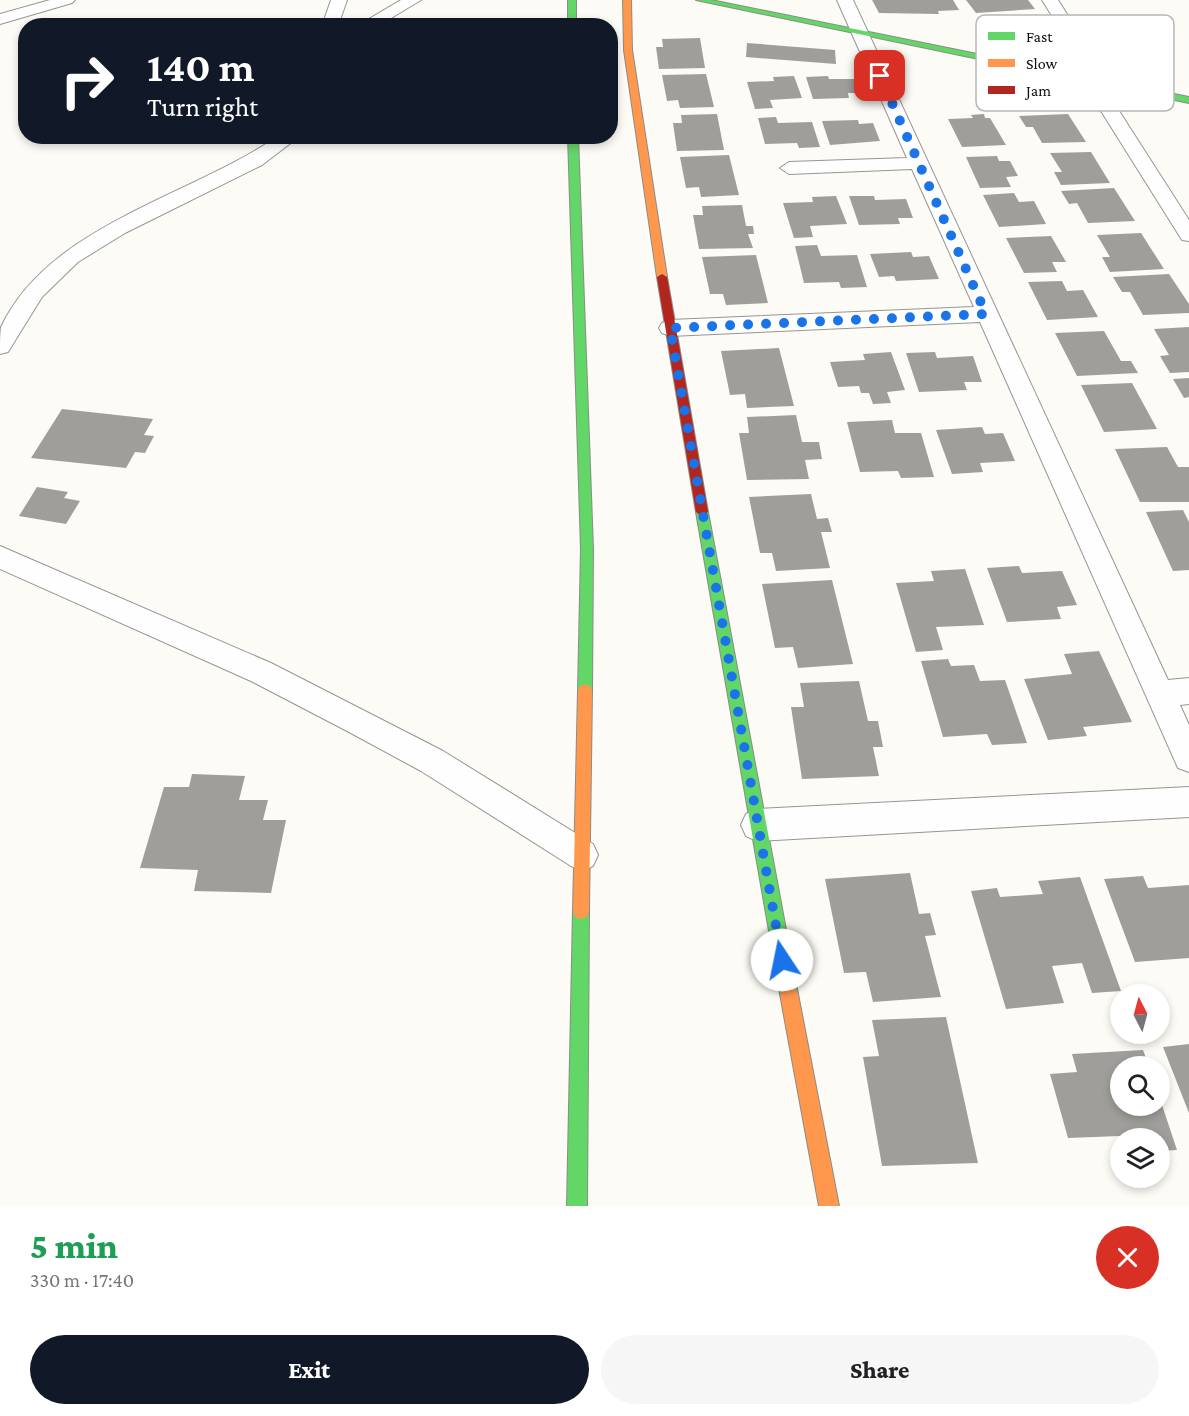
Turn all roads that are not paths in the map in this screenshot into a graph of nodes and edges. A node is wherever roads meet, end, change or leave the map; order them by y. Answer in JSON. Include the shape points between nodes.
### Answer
{"nodes":[{"id":1,"x":67,"y":0,"type":"edge"},
{"id":2,"x":339,"y":0,"type":"edge"},
{"id":3,"x":413,"y":0,"type":"edge"},
{"id":4,"x":573,"y":0,"type":"edge"},
{"id":5,"x":627,"y":0,"type":"edge"},
{"id":6,"x":700,"y":0,"type":"edge"},
{"id":7,"x":845,"y":0,"type":"edge"},
{"id":8,"x":1050,"y":0,"type":"edge"},
{"id":9,"x":1059,"y":15,"type":"edge"},
{"id":10,"x":333,"y":18,"type":"edge"},
{"id":11,"x":380,"y":18,"type":"edge"},
{"id":12,"x":572,"y":18,"type":"edge"},
{"id":13,"x":0,"y":19,"type":"edge"},
{"id":14,"x":861,"y":32,"type":"junction"},
{"id":15,"x":976,"y":56,"type":"edge"},
{"id":16,"x":1174,"y":97,"type":"edge"},
{"id":17,"x":1189,"y":100,"type":"edge"},
{"id":18,"x":1110,"y":111,"type":"edge"},
{"id":19,"x":279,"y":144,"type":"edge"},
{"id":20,"x":573,"y":144,"type":"edge"},
{"id":21,"x":918,"y":164,"type":"junction"},
{"id":22,"x":789,"y":168,"type":"dead end"},
{"id":23,"x":1189,"y":235,"type":"edge"},
{"id":24,"x":986,"y":314,"type":"junction"},
{"id":25,"x":670,"y":328,"type":"junction"},
{"id":26,"x":0,"y":346,"type":"edge"},
{"id":27,"x":0,"y":557,"type":"edge"},
{"id":28,"x":1189,"y":692,"type":"edge"},
{"id":29,"x":1160,"y":694,"type":"junction"},
{"id":30,"x":1189,"y":758,"type":"edge"},
{"id":31,"x":1189,"y":802,"type":"edge"},
{"id":32,"x":757,"y":825,"type":"junction"},
{"id":33,"x":582,"y":855,"type":"junction"},
{"id":34,"x":577,"y":1206,"type":"edge"},
{"id":35,"x":829,"y":1206,"type":"edge"}],
"edges":[{"from":1,"to":13,"type":"street"},
{"from":2,"to":10,"type":"street"},
{"from":3,"to":11,"type":"street"},
{"from":4,"to":12,"type":"street"},
{"from":5,"to":25,"type":"street","via":[[628,50]]},
{"from":6,"to":14,"type":"street"},
{"from":7,"to":14,"type":"street"},
{"from":8,"to":9,"type":"street"},
{"from":14,"to":15,"type":"street"},
{"from":14,"to":21,"type":"street"},
{"from":16,"to":17,"type":"street"},
{"from":18,"to":23,"type":"street"},
{"from":19,"to":26,"type":"street","via":[[255,161],[118,229],[71,257],[35,292]]},
{"from":20,"to":33,"type":"street","via":[[587,549]]},
{"from":21,"to":22,"type":"street"},
{"from":21,"to":24,"type":"street"},
{"from":24,"to":25,"type":"street"},
{"from":24,"to":29,"type":"street"},
{"from":25,"to":32,"type":"street"},
{"from":27,"to":33,"type":"street","via":[[310,697],[432,761]]},
{"from":28,"to":29,"type":"street"},
{"from":29,"to":30,"type":"street"},
{"from":31,"to":32,"type":"street"},
{"from":32,"to":35,"type":"street"},
{"from":33,"to":34,"type":"street"}]}
